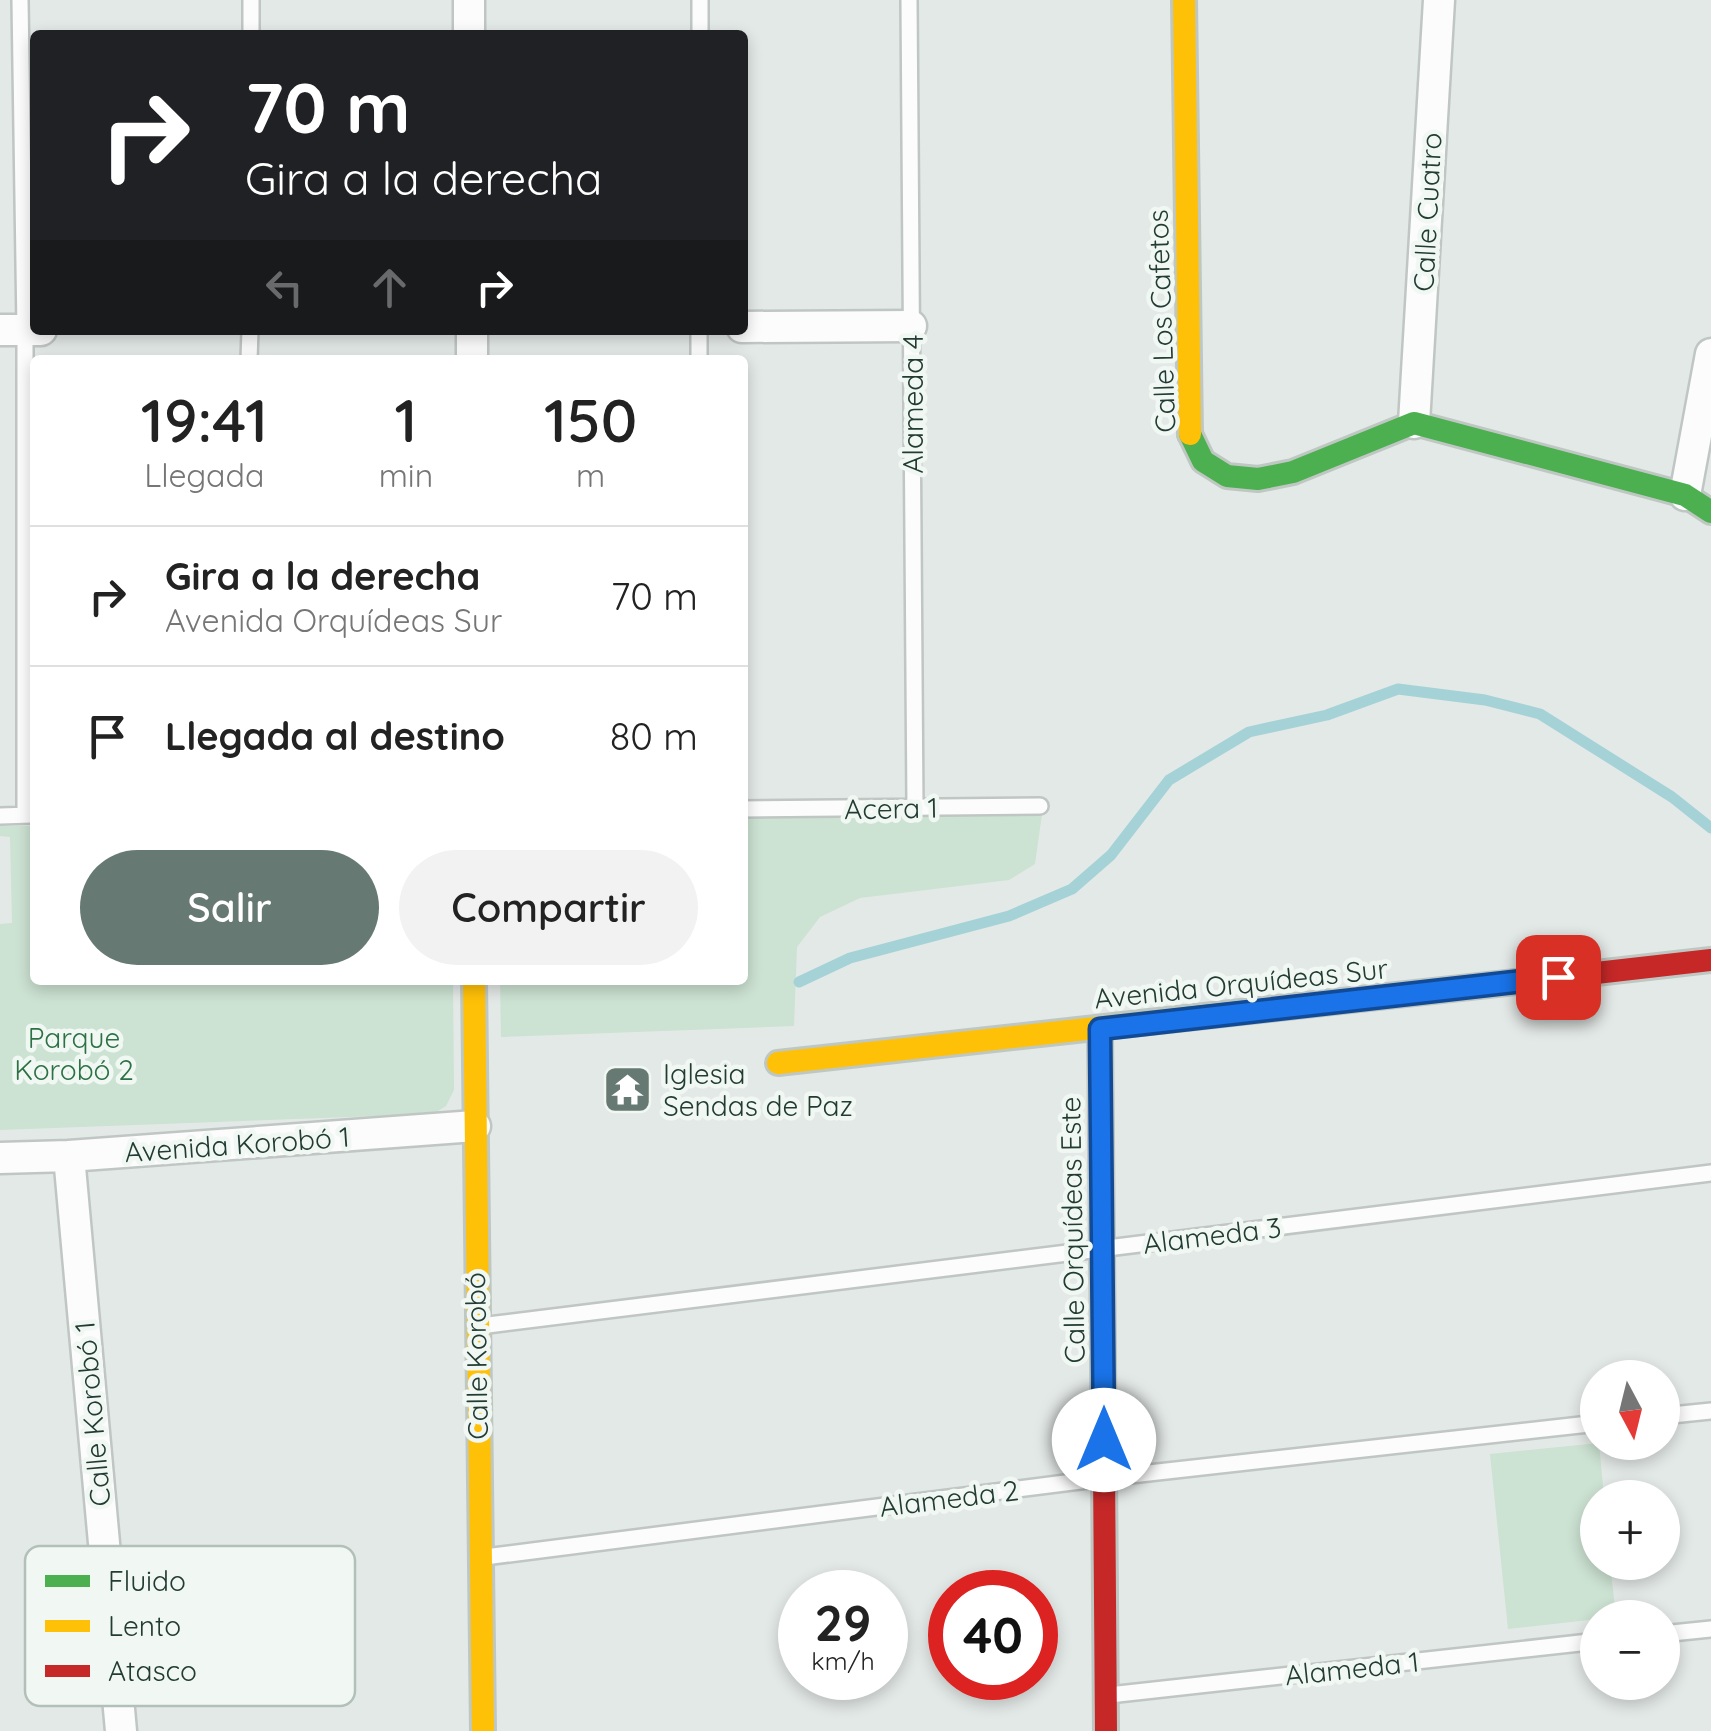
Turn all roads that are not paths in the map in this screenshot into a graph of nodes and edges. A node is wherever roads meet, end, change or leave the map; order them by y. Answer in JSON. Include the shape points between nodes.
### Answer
{"nodes":[{"id":1,"x":20,"y":0,"type":"edge"},
{"id":2,"x":251,"y":0,"type":"edge"},
{"id":3,"x":469,"y":0,"type":"edge"},
{"id":4,"x":700,"y":0,"type":"edge"},
{"id":5,"x":909,"y":0,"type":"edge"},
{"id":6,"x":1184,"y":0,"type":"edge"},
{"id":7,"x":1439,"y":0,"type":"edge"},
{"id":8,"x":251,"y":30,"type":"edge"},
{"id":9,"x":469,"y":30,"type":"edge"},
{"id":10,"x":700,"y":30,"type":"edge"},
{"id":11,"x":911,"y":326,"type":"junction"},
{"id":12,"x":748,"y":327,"type":"edge"},
{"id":13,"x":22,"y":330,"type":"edge"},
{"id":14,"x":1711,"y":354,"type":"edge"},
{"id":15,"x":1414,"y":423,"type":"junction"},
{"id":16,"x":1685,"y":495,"type":"junction"},
{"id":17,"x":1711,"y":512,"type":"edge"},
{"id":18,"x":1040,"y":806,"type":"dead end"},
{"id":19,"x":914,"y":808,"type":"junction"},
{"id":20,"x":748,"y":810,"type":"edge"},
{"id":21,"x":30,"y":815,"type":"edge"},
{"id":22,"x":0,"y":816,"type":"edge"},
{"id":23,"x":1711,"y":960,"type":"edge"},
{"id":24,"x":474,"y":985,"type":"edge"},
{"id":25,"x":1100,"y":1029,"type":"junction"},
{"id":26,"x":778,"y":1063,"type":"dead end"},
{"id":27,"x":475,"y":1126,"type":"junction"},
{"id":28,"x":69,"y":1156,"type":"junction"},
{"id":29,"x":0,"y":1158,"type":"edge"},
{"id":30,"x":1711,"y":1173,"type":"edge"},
{"id":31,"x":1102,"y":1249,"type":"junction"},
{"id":32,"x":476,"y":1326,"type":"junction"},
{"id":33,"x":1711,"y":1411,"type":"edge"},
{"id":34,"x":1680,"y":1414,"type":"edge"},
{"id":35,"x":1580,"y":1425,"type":"edge"},
{"id":36,"x":1104,"y":1478,"type":"junction"},
{"id":37,"x":104,"y":1546,"type":"edge"},
{"id":38,"x":479,"y":1558,"type":"junction"},
{"id":39,"x":1711,"y":1628,"type":"edge"},
{"id":40,"x":1680,"y":1632,"type":"edge"},
{"id":41,"x":1580,"y":1643,"type":"edge"},
{"id":42,"x":1106,"y":1695,"type":"junction"},
{"id":43,"x":119,"y":1706,"type":"edge"},
{"id":44,"x":121,"y":1731,"type":"edge"},
{"id":45,"x":484,"y":1731,"type":"edge"},
{"id":46,"x":1106,"y":1731,"type":"edge"}],
"edges":[{"from":1,"to":13,"type":"lane"},
{"from":2,"to":8,"type":"lane"},
{"from":3,"to":9,"type":"street"},
{"from":4,"to":10,"type":"lane"},
{"from":5,"to":11,"type":"lane","name":"Alameda 4"},
{"from":6,"to":15,"type":"street","name":"Calle Los Cafetos","via":[[1190,436],[1203,462],[1227,476],[1258,479],[1293,472]]},
{"from":7,"to":15,"type":"street","name":"Calle Cuatro"},
{"from":11,"to":12,"type":"street"},
{"from":11,"to":19,"type":"lane","name":"Alameda 4"},
{"from":13,"to":21,"type":"lane"},
{"from":14,"to":16,"type":"street"},
{"from":15,"to":16,"type":"street"},
{"from":16,"to":17,"type":"street"},
{"from":18,"to":19,"type":"lane","name":"Acera 1"},
{"from":19,"to":20,"type":"lane","name":"Acera 1"},
{"from":21,"to":22,"type":"lane"},
{"from":23,"to":25,"type":"street","name":"Avenida Orquídeas Sur"},
{"from":24,"to":27,"type":"street","name":"Calle Korobó"},
{"from":25,"to":26,"type":"street","name":"Avenida Orquídeas Sur"},
{"from":25,"to":31,"type":"street","name":"Calle Orquídeas Este"},
{"from":27,"to":28,"type":"street","name":"Avenida Korobó 1"},
{"from":27,"to":32,"type":"street","name":"Calle Korobó"},
{"from":28,"to":29,"type":"street","name":"Avenida Korobó 1"},
{"from":28,"to":37,"type":"street","name":"Calle Korobó 1"},
{"from":30,"to":31,"type":"lane","name":"Alameda 3"},
{"from":31,"to":32,"type":"lane","name":"Alameda 3"},
{"from":31,"to":36,"type":"street","name":"Calle Orquídeas Este"},
{"from":32,"to":38,"type":"street","name":"Calle Korobó"},
{"from":33,"to":34,"type":"lane"},
{"from":35,"to":36,"type":"lane","name":"Alameda 2"},
{"from":36,"to":38,"type":"lane","name":"Alameda 2"},
{"from":36,"to":42,"type":"street","name":"Calle Orquídeas Este"},
{"from":38,"to":45,"type":"street","name":"Calle Korobó"},
{"from":39,"to":40,"type":"lane"},
{"from":41,"to":42,"type":"lane","name":"Alameda 1"},
{"from":42,"to":46,"type":"street","name":"Calle Orquídeas Este"},
{"from":43,"to":44,"type":"street","name":"Calle Korobó 1"}]}
